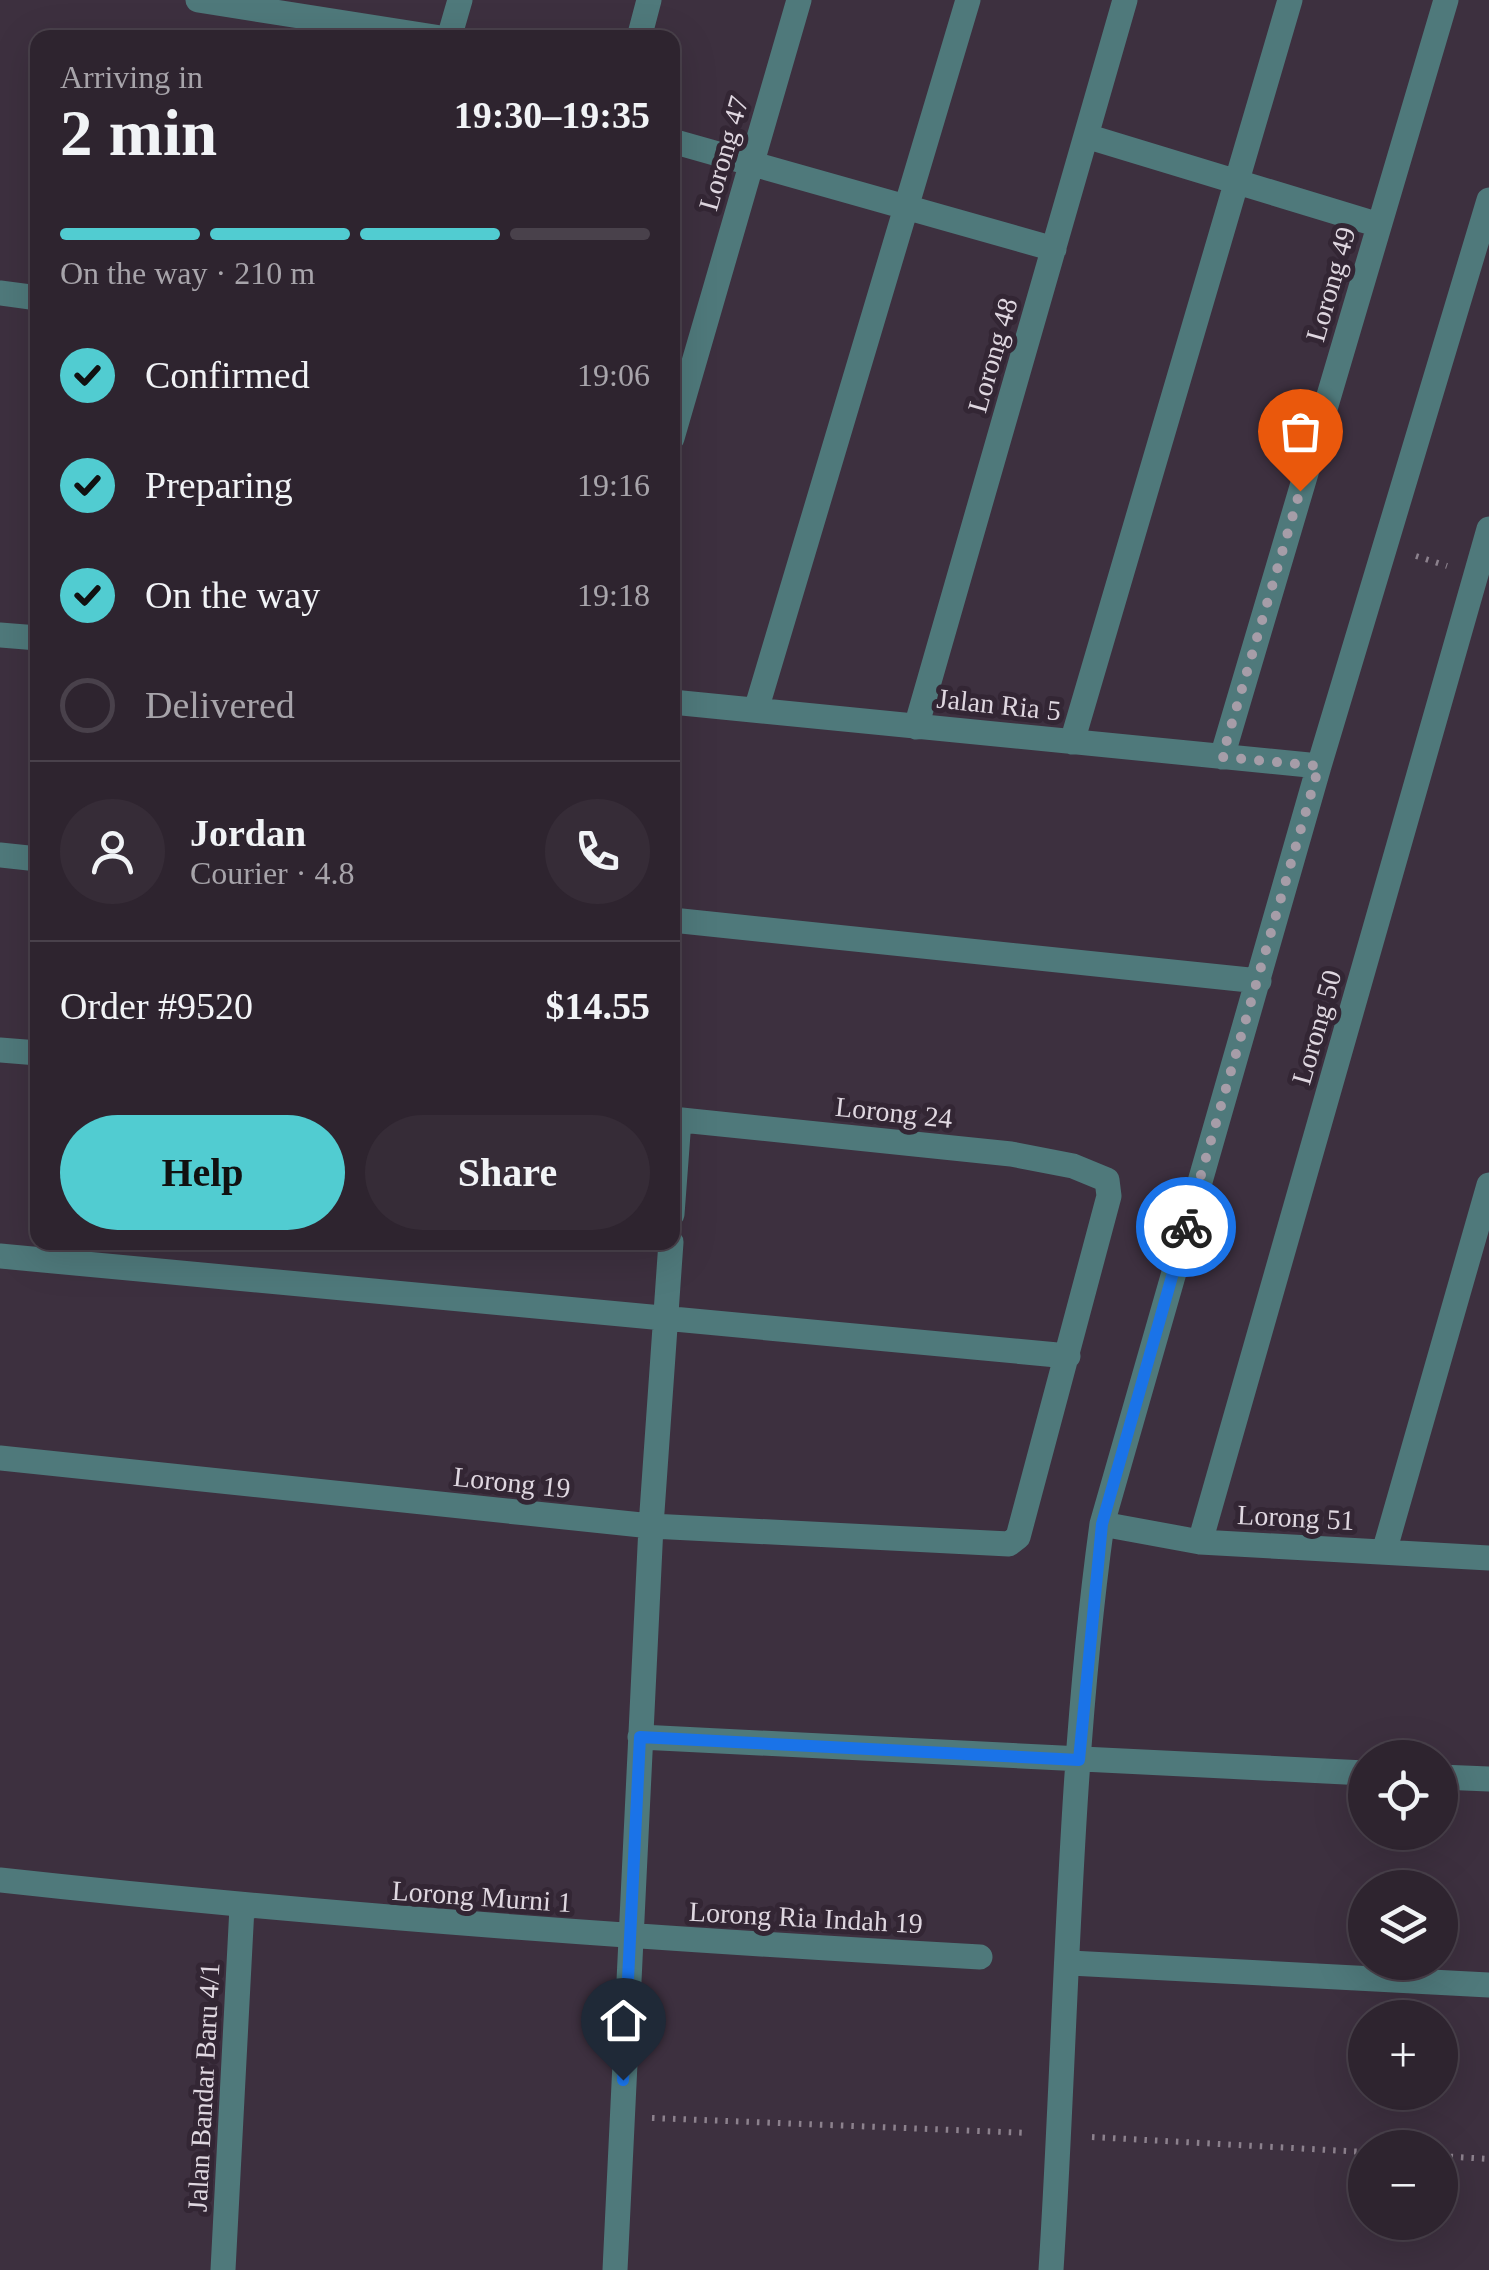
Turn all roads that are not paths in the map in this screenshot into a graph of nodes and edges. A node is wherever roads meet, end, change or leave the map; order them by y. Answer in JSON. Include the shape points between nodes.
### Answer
{"nodes":[{"id":1,"x":198,"y":0,"type":"edge"},
{"id":2,"x":460,"y":0,"type":"edge"},
{"id":3,"x":649,"y":0,"type":"edge"},
{"id":4,"x":799,"y":0,"type":"edge"},
{"id":5,"x":968,"y":0,"type":"edge"},
{"id":6,"x":1125,"y":0,"type":"edge"},
{"id":7,"x":1290,"y":0,"type":"edge"},
{"id":8,"x":1446,"y":0,"type":"edge"},
{"id":9,"x":390,"y":30,"type":"edge"},
{"id":10,"x":451,"y":30,"type":"edge"},
{"id":11,"x":642,"y":30,"type":"edge"},
{"id":12,"x":1086,"y":136,"type":"junction"},
{"id":13,"x":680,"y":143,"type":"edge"},
{"id":14,"x":751,"y":163,"type":"junction"},
{"id":15,"x":1237,"y":182,"type":"junction"},
{"id":16,"x":1489,"y":200,"type":"edge"},
{"id":17,"x":907,"y":208,"type":"junction"},
{"id":18,"x":1379,"y":225,"type":"junction"},
{"id":19,"x":1054,"y":249,"type":"junction"},
{"id":20,"x":0,"y":293,"type":"edge"},
{"id":21,"x":30,"y":297,"type":"edge"},
{"id":22,"x":680,"y":410,"type":"edge"},
{"id":23,"x":1489,"y":529,"type":"edge"},
{"id":24,"x":1482,"y":576,"type":"edge"},
{"id":25,"x":0,"y":634,"type":"edge"},
{"id":26,"x":30,"y":637,"type":"edge"},
{"id":27,"x":680,"y":703,"type":"edge"},
{"id":28,"x":756,"y":710,"type":"junction"},
{"id":29,"x":916,"y":726,"type":"junction"},
{"id":30,"x":1072,"y":742,"type":"junction"},
{"id":31,"x":1222,"y":757,"type":"junction"},
{"id":32,"x":1319,"y":766,"type":"junction"},
{"id":33,"x":0,"y":855,"type":"edge"},
{"id":34,"x":30,"y":858,"type":"edge"},
{"id":35,"x":680,"y":921,"type":"edge"},
{"id":36,"x":1258,"y":981,"type":"junction"},
{"id":37,"x":0,"y":1050,"type":"edge"},
{"id":38,"x":30,"y":1053,"type":"edge"},
{"id":39,"x":680,"y":1119,"type":"edge"},
{"id":40,"x":1489,"y":1185,"type":"edge"},
{"id":41,"x":670,"y":1250,"type":"edge"},
{"id":42,"x":0,"y":1256,"type":"edge"},
{"id":43,"x":666,"y":1318,"type":"junction"},
{"id":44,"x":1068,"y":1356,"type":"junction"},
{"id":45,"x":0,"y":1458,"type":"edge"},
{"id":46,"x":1102,"y":1524,"type":"junction"},
{"id":47,"x":650,"y":1526,"type":"junction"},
{"id":48,"x":1200,"y":1542,"type":"junction"},
{"id":49,"x":1384,"y":1552,"type":"junction"},
{"id":50,"x":1489,"y":1558,"type":"edge"},
{"id":51,"x":640,"y":1737,"type":"junction"},
{"id":52,"x":1079,"y":1760,"type":"junction"},
{"id":53,"x":1348,"y":1772,"type":"edge"},
{"id":54,"x":1458,"y":1778,"type":"edge"},
{"id":55,"x":1489,"y":1779,"type":"edge"},
{"id":56,"x":0,"y":1880,"type":"edge"},
{"id":57,"x":242,"y":1907,"type":"junction"},
{"id":58,"x":628,"y":1937,"type":"junction"},
{"id":59,"x":980,"y":1957,"type":"dead end"},
{"id":60,"x":1070,"y":1962,"type":"junction"},
{"id":61,"x":1489,"y":1985,"type":"edge"},
{"id":62,"x":223,"y":2270,"type":"edge"},
{"id":63,"x":615,"y":2270,"type":"edge"},
{"id":64,"x":1051,"y":2270,"type":"edge"}],
"edges":[{"from":1,"to":9,"type":"street"},
{"from":2,"to":10,"type":"street"},
{"from":3,"to":11,"type":"street"},
{"from":4,"to":14,"type":"street","name":"Lorong 47"},
{"from":5,"to":17,"type":"street"},
{"from":6,"to":12,"type":"street","name":"Lorong 48"},
{"from":7,"to":15,"type":"street"},
{"from":8,"to":18,"type":"street","name":"Lorong 49"},
{"from":12,"to":15,"type":"street"},
{"from":12,"to":19,"type":"street","name":"Lorong 48"},
{"from":13,"to":14,"type":"street"},
{"from":14,"to":17,"type":"street"},
{"from":14,"to":22,"type":"street","name":"Lorong 47"},
{"from":15,"to":18,"type":"street"},
{"from":15,"to":30,"type":"street"},
{"from":16,"to":32,"type":"street"},
{"from":17,"to":19,"type":"street"},
{"from":17,"to":28,"type":"street"},
{"from":18,"to":31,"type":"street","name":"Lorong 49"},
{"from":19,"to":29,"type":"street","name":"Lorong 48"},
{"from":20,"to":21,"type":"street"},
{"from":23,"to":24,"type":"street","name":"Lorong 50"},
{"from":24,"to":48,"type":"street","name":"Lorong 50"},
{"from":25,"to":26,"type":"street"},
{"from":27,"to":28,"type":"street","name":"Jalan Ria 5"},
{"from":28,"to":29,"type":"street","name":"Jalan Ria 5"},
{"from":29,"to":30,"type":"street","name":"Jalan Ria 5"},
{"from":30,"to":31,"type":"street","name":"Jalan Ria 5"},
{"from":31,"to":32,"type":"street","name":"Jalan Ria 5"},
{"from":32,"to":36,"type":"street"},
{"from":33,"to":34,"type":"street"},
{"from":35,"to":36,"type":"street"},
{"from":36,"to":46,"type":"street"},
{"from":37,"to":38,"type":"street"},
{"from":39,"to":44,"type":"street","name":"Lorong 24","via":[[1011,1154],[1107,1180],[1109,1196]]},
{"from":40,"to":49,"type":"street"},
{"from":41,"to":43,"type":"street"},
{"from":42,"to":43,"type":"street"},
{"from":43,"to":44,"type":"street"},
{"from":43,"to":47,"type":"street"},
{"from":44,"to":47,"type":"street","name":"Lorong 19","via":[[1018,1537],[1009,1544]]},
{"from":45,"to":47,"type":"street","name":"Lorong 19"},
{"from":46,"to":48,"type":"street","name":"Lorong 51"},
{"from":46,"to":52,"type":"street"},
{"from":47,"to":51,"type":"street"},
{"from":48,"to":49,"type":"street","name":"Lorong 51"},
{"from":49,"to":50,"type":"street","name":"Lorong 51"},
{"from":51,"to":52,"type":"street"},
{"from":51,"to":58,"type":"street"},
{"from":52,"to":53,"type":"street"},
{"from":52,"to":60,"type":"street"},
{"from":54,"to":55,"type":"street"},
{"from":56,"to":57,"type":"street","name":"Lorong Murni 1"},
{"from":57,"to":58,"type":"street","name":"Lorong Murni 1"},
{"from":57,"to":62,"type":"street","name":"Jalan Bandar Baru 4/1"},
{"from":58,"to":59,"type":"street","name":"Lorong Ria Indah 19"},
{"from":58,"to":63,"type":"street"},
{"from":60,"to":61,"type":"street"},
{"from":60,"to":64,"type":"street"}]}
